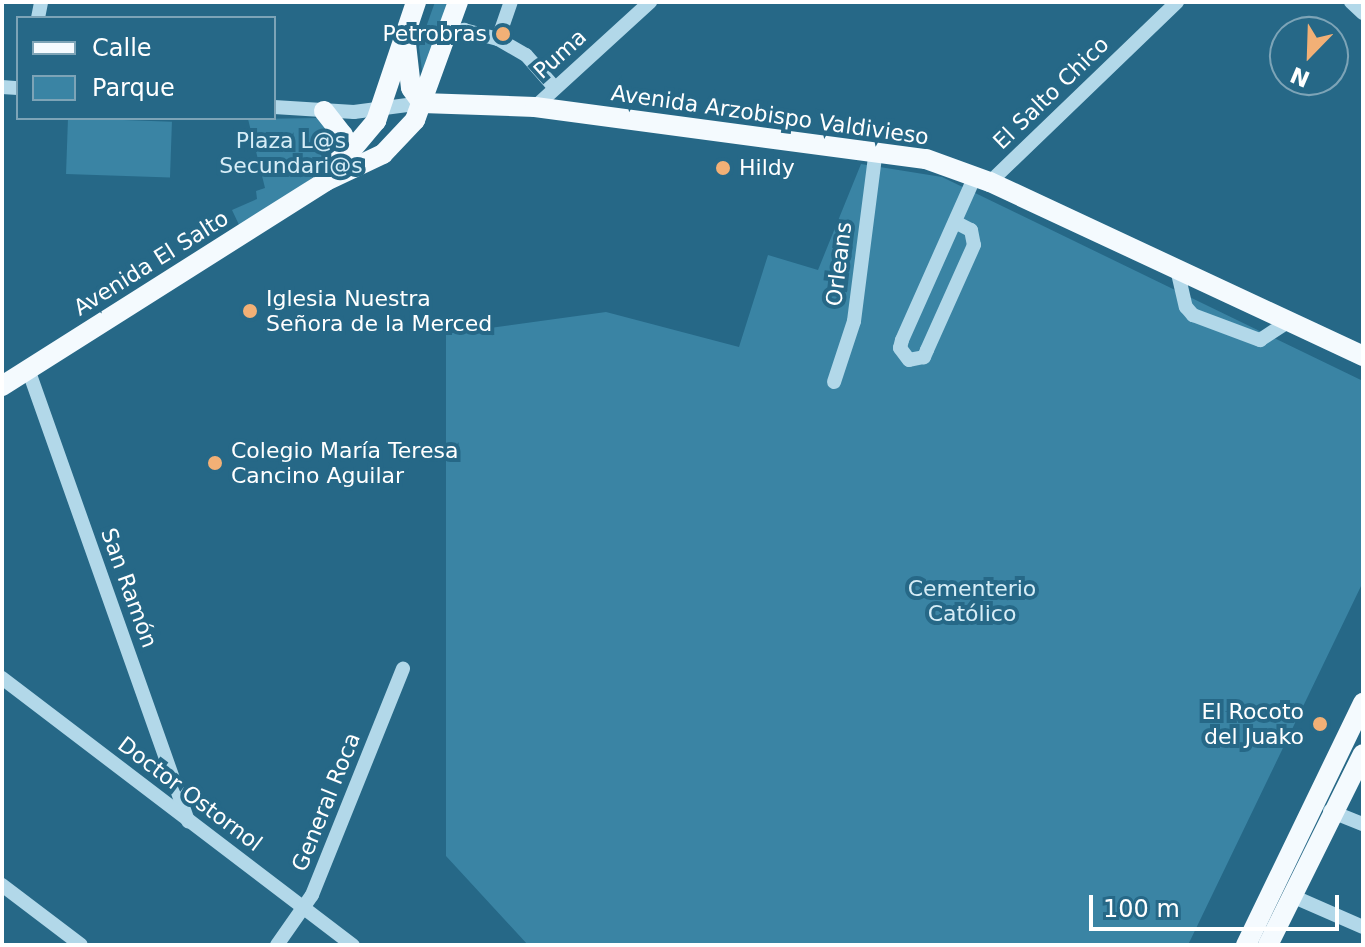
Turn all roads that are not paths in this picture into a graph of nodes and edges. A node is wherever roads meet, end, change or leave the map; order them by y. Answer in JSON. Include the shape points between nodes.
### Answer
{"nodes":[{"id":1,"x":416,"y":2,"type":"edge"},
{"id":2,"x":458,"y":2,"type":"edge"},
{"id":3,"x":511,"y":2,"type":"edge"},
{"id":4,"x":650,"y":2,"type":"edge"},
{"id":5,"x":1177,"y":2,"type":"edge"},
{"id":6,"x":1351,"y":2,"type":"edge"},
{"id":7,"x":1363,"y":13,"type":"edge"},
{"id":8,"x":405,"y":34,"type":"junction"},
{"id":9,"x":446,"y":35,"type":"junction"},
{"id":10,"x":498,"y":39,"type":"junction"},
{"id":11,"x":555,"y":88,"type":"junction"},
{"id":12,"x":422,"y":103,"type":"junction"},
{"id":13,"x":276,"y":107,"type":"edge"},
{"id":14,"x":535,"y":107,"type":"junction"},
{"id":15,"x":382,"y":109,"type":"junction"},
{"id":16,"x":324,"y":111,"type":"junction"},
{"id":17,"x":876,"y":149,"type":"junction"},
{"id":18,"x":332,"y":173,"type":"junction"},
{"id":19,"x":983,"y":179,"type":"junction"},
{"id":20,"x":955,"y":222,"type":"junction"},
{"id":21,"x":1177,"y":269,"type":"junction"},
{"id":22,"x":1289,"y":321,"type":"junction"},
{"id":23,"x":1363,"y":356,"type":"edge"},
{"id":24,"x":28,"y":369,"type":"junction"},
{"id":25,"x":834,"y":382,"type":"dead end"},
{"id":26,"x":2,"y":386,"type":"edge"},
{"id":27,"x":403,"y":669,"type":"dead end"},
{"id":28,"x":2,"y":678,"type":"edge"},
{"id":29,"x":1363,"y":703,"type":"edge"},
{"id":30,"x":1363,"y":754,"type":"edge"},
{"id":31,"x":1330,"y":811,"type":"junction"},
{"id":32,"x":188,"y":822,"type":"junction"},
{"id":33,"x":1363,"y":824,"type":"edge"},
{"id":34,"x":2,"y":885,"type":"edge"},
{"id":35,"x":1292,"y":896,"type":"junction"},
{"id":36,"x":305,"y":908,"type":"junction"},
{"id":37,"x":1363,"y":927,"type":"edge"},
{"id":38,"x":81,"y":945,"type":"edge"},
{"id":39,"x":277,"y":945,"type":"edge"},
{"id":40,"x":353,"y":945,"type":"edge"},
{"id":41,"x":1246,"y":945,"type":"edge"},
{"id":42,"x":1268,"y":945,"type":"edge"}],
"edges":[{"from":1,"to":8,"type":"main road"},
{"from":2,"to":9,"type":"main road"},
{"from":3,"to":10,"type":"street"},
{"from":4,"to":11,"type":"street","name":"Puma"},
{"from":5,"to":19,"type":"street","name":"El Salto Chico"},
{"from":6,"to":7,"type":"street"},
{"from":8,"to":12,"type":"main road","via":[[409,81]]},
{"from":8,"to":15,"type":"main road"},
{"from":9,"to":10,"type":"street","via":[[464,30]]},
{"from":9,"to":12,"type":"main road"},
{"from":10,"to":11,"type":"street","via":[[526,55]]},
{"from":11,"to":14,"type":"street","name":"Puma"},
{"from":12,"to":14,"type":"main road","name":"Avenida Arzobispo Valdivieso"},
{"from":12,"to":15,"type":"street","name":"Avenida Arzobispo Valdivieso"},
{"from":12,"to":18,"type":"main road","via":[[408,130],[383,154]]},
{"from":13,"to":16,"type":"street","name":"Avenida Arzobispo Valdivieso"},
{"from":14,"to":17,"type":"main road","name":"Avenida Arzobispo Valdivieso"},
{"from":15,"to":16,"type":"street","name":"Avenida Arzobispo Valdivieso"},
{"from":15,"to":18,"type":"main road","via":[[365,139]]},
{"from":16,"to":18,"type":"main road","via":[[343,135]]},
{"from":17,"to":19,"type":"main road","name":"Avenida Arzobispo Valdivieso"},
{"from":17,"to":25,"type":"street","name":"Orleans","via":[[854,321]]},
{"from":18,"to":24,"type":"main road","name":"Avenida El Salto"},
{"from":19,"to":20,"type":"street"},
{"from":19,"to":21,"type":"main road","name":"Avenida Arzobispo Valdivieso"},
{"from":20,"to":20,"type":"street","via":[[902,340],[903,355],[909,360],[924,357],[974,245],[971,230]]},
{"from":21,"to":22,"type":"main road","name":"Avenida Arzobispo Valdivieso"},
{"from":21,"to":22,"type":"street","via":[[1193,315],[1260,340]]},
{"from":22,"to":23,"type":"main road","name":"Avenida Arzobispo Valdivieso"},
{"from":24,"to":26,"type":"main road","name":"Avenida El Salto"},
{"from":24,"to":32,"type":"street","name":"San Ramón"},
{"from":27,"to":36,"type":"street","name":"General Roca"},
{"from":28,"to":32,"type":"street","name":"Doctor Ostornol"},
{"from":29,"to":41,"type":"main road"},
{"from":30,"to":31,"type":"main road"},
{"from":31,"to":33,"type":"street"},
{"from":31,"to":35,"type":"main road"},
{"from":32,"to":36,"type":"street","name":"Doctor Ostornol"},
{"from":34,"to":38,"type":"street"},
{"from":35,"to":37,"type":"street"},
{"from":35,"to":42,"type":"main road"},
{"from":36,"to":39,"type":"street","name":"General Roca"},
{"from":36,"to":40,"type":"street","name":"Doctor Ostornol"}]}
